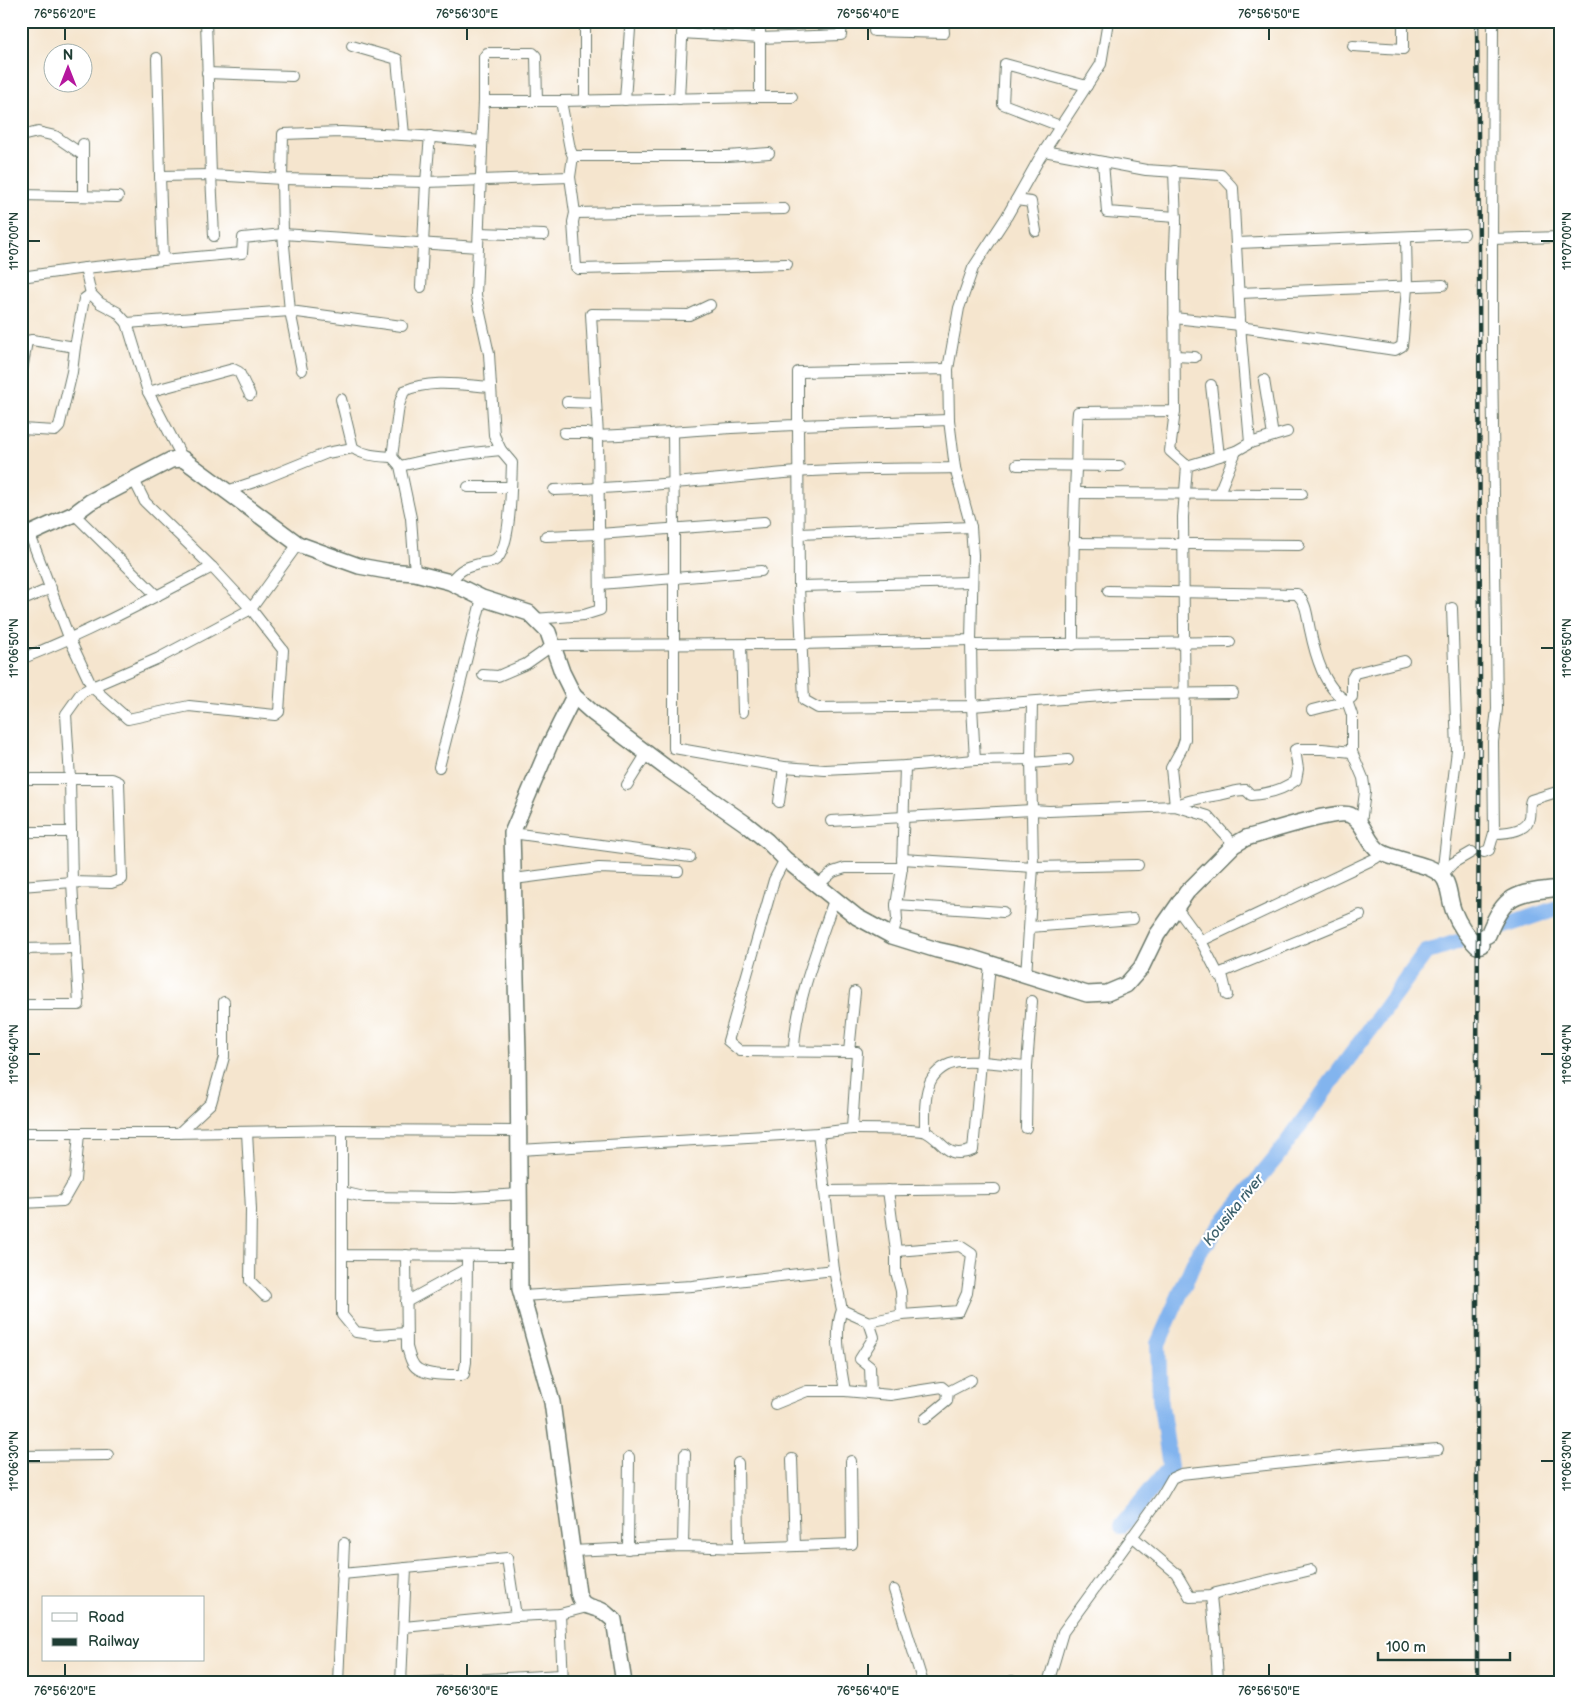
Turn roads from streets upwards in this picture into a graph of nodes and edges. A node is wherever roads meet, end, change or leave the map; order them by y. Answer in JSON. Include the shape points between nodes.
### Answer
{"nodes":[{"id":1,"x":206,"y":21,"type":"edge"},
{"id":2,"x":585,"y":21,"type":"edge"},
{"id":3,"x":683,"y":21,"type":"edge"},
{"id":4,"x":760,"y":21,"type":"edge"},
{"id":5,"x":842,"y":21,"type":"edge"},
{"id":6,"x":943,"y":21,"type":"edge"},
{"id":7,"x":1108,"y":21,"type":"edge"},
{"id":8,"x":1403,"y":21,"type":"edge"},
{"id":9,"x":1493,"y":21,"type":"edge"},
{"id":10,"x":630,"y":29,"type":"dead end"},
{"id":11,"x":874,"y":31,"type":"dead end"},
{"id":12,"x":682,"y":33,"type":"junction"},
{"id":13,"x":760,"y":38,"type":"junction"},
{"id":14,"x":352,"y":46,"type":"dead end"},
{"id":15,"x":1353,"y":46,"type":"dead end"},
{"id":16,"x":157,"y":58,"type":"dead end"},
{"id":17,"x":207,"y":73,"type":"junction"},
{"id":18,"x":292,"y":76,"type":"dead end"},
{"id":19,"x":1086,"y":86,"type":"junction"},
{"id":20,"x":760,"y":97,"type":"junction"},
{"id":21,"x":792,"y":97,"type":"dead end"},
{"id":22,"x":679,"y":99,"type":"junction"},
{"id":23,"x":625,"y":100,"type":"junction"},
{"id":24,"x":484,"y":101,"type":"junction"},
{"id":25,"x":537,"y":101,"type":"junction"},
{"id":26,"x":561,"y":101,"type":"junction"},
{"id":27,"x":585,"y":101,"type":"junction"},
{"id":28,"x":1060,"y":126,"type":"junction"},
{"id":29,"x":404,"y":135,"type":"junction"},
{"id":30,"x":21,"y":136,"type":"edge"},
{"id":31,"x":430,"y":136,"type":"junction"},
{"id":32,"x":482,"y":141,"type":"junction"},
{"id":33,"x":82,"y":144,"type":"dead end"},
{"id":34,"x":1044,"y":151,"type":"junction"},
{"id":35,"x":769,"y":153,"type":"dead end"},
{"id":36,"x":83,"y":155,"type":"junction"},
{"id":37,"x":573,"y":156,"type":"junction"},
{"id":38,"x":1103,"y":162,"type":"junction"},
{"id":39,"x":1174,"y":172,"type":"junction"},
{"id":40,"x":211,"y":175,"type":"junction"},
{"id":41,"x":160,"y":176,"type":"junction"},
{"id":42,"x":570,"y":177,"type":"junction"},
{"id":43,"x":282,"y":179,"type":"junction"},
{"id":44,"x":481,"y":181,"type":"junction"},
{"id":45,"x":426,"y":182,"type":"junction"},
{"id":46,"x":21,"y":195,"type":"edge"},
{"id":47,"x":83,"y":196,"type":"junction"},
{"id":48,"x":118,"y":197,"type":"dead end"},
{"id":49,"x":1016,"y":200,"type":"junction"},
{"id":50,"x":784,"y":210,"type":"dead end"},
{"id":51,"x":575,"y":213,"type":"junction"},
{"id":52,"x":1176,"y":217,"type":"junction"},
{"id":53,"x":1036,"y":231,"type":"dead end"},
{"id":54,"x":479,"y":233,"type":"junction"},
{"id":55,"x":283,"y":234,"type":"junction"},
{"id":56,"x":1464,"y":234,"type":"dead end"},
{"id":57,"x":544,"y":235,"type":"dead end"},
{"id":58,"x":214,"y":236,"type":"dead end"},
{"id":59,"x":1406,"y":236,"type":"junction"},
{"id":60,"x":1560,"y":237,"type":"edge"},
{"id":61,"x":1492,"y":239,"type":"junction"},
{"id":62,"x":1237,"y":243,"type":"junction"},
{"id":63,"x":423,"y":244,"type":"junction"},
{"id":64,"x":478,"y":247,"type":"junction"},
{"id":65,"x":163,"y":260,"type":"junction"},
{"id":66,"x":787,"y":264,"type":"dead end"},
{"id":67,"x":85,"y":268,"type":"junction"},
{"id":68,"x":21,"y":277,"type":"edge"},
{"id":69,"x":1443,"y":285,"type":"dead end"},
{"id":70,"x":421,"y":287,"type":"dead end"},
{"id":71,"x":1407,"y":287,"type":"junction"},
{"id":72,"x":1239,"y":293,"type":"junction"},
{"id":73,"x":91,"y":294,"type":"junction"},
{"id":74,"x":710,"y":305,"type":"dead end"},
{"id":75,"x":290,"y":311,"type":"junction"},
{"id":76,"x":1174,"y":318,"type":"junction"},
{"id":77,"x":127,"y":323,"type":"junction"},
{"id":78,"x":402,"y":326,"type":"dead end"},
{"id":79,"x":1240,"y":326,"type":"junction"},
{"id":80,"x":75,"y":347,"type":"junction"},
{"id":81,"x":1174,"y":356,"type":"junction"},
{"id":82,"x":1195,"y":357,"type":"dead end"},
{"id":83,"x":948,"y":369,"type":"junction"},
{"id":84,"x":302,"y":370,"type":"dead end"},
{"id":85,"x":21,"y":376,"type":"edge"},
{"id":86,"x":1264,"y":380,"type":"dead end"},
{"id":87,"x":1211,"y":385,"type":"dead end"},
{"id":88,"x":491,"y":387,"type":"junction"},
{"id":89,"x":148,"y":392,"type":"junction"},
{"id":90,"x":250,"y":395,"type":"dead end"},
{"id":91,"x":341,"y":398,"type":"dead end"},
{"id":92,"x":567,"y":402,"type":"dead end"},
{"id":93,"x":596,"y":403,"type":"junction"},
{"id":94,"x":1175,"y":411,"type":"junction"},
{"id":95,"x":948,"y":420,"type":"junction"},
{"id":96,"x":798,"y":425,"type":"junction"},
{"id":97,"x":21,"y":429,"type":"edge"},
{"id":98,"x":673,"y":432,"type":"junction"},
{"id":99,"x":1287,"y":432,"type":"dead end"},
{"id":100,"x":564,"y":433,"type":"dead end"},
{"id":101,"x":598,"y":436,"type":"junction"},
{"id":102,"x":1273,"y":436,"type":"junction"},
{"id":103,"x":1250,"y":443,"type":"junction"},
{"id":104,"x":353,"y":448,"type":"junction"},
{"id":105,"x":501,"y":450,"type":"junction"},
{"id":106,"x":1236,"y":452,"type":"junction"},
{"id":107,"x":1219,"y":456,"type":"junction"},
{"id":108,"x":392,"y":457,"type":"junction"},
{"id":109,"x":183,"y":459,"type":"junction"},
{"id":110,"x":1017,"y":465,"type":"dead end"},
{"id":111,"x":400,"y":466,"type":"junction"},
{"id":112,"x":1076,"y":466,"type":"junction"},
{"id":113,"x":1120,"y":466,"type":"dead end"},
{"id":114,"x":1187,"y":466,"type":"junction"},
{"id":115,"x":956,"y":468,"type":"junction"},
{"id":116,"x":798,"y":472,"type":"junction"},
{"id":117,"x":134,"y":480,"type":"junction"},
{"id":118,"x":672,"y":484,"type":"junction"},
{"id":119,"x":468,"y":487,"type":"dead end"},
{"id":120,"x":511,"y":487,"type":"junction"},
{"id":121,"x":599,"y":489,"type":"junction"},
{"id":122,"x":554,"y":490,"type":"dead end"},
{"id":123,"x":227,"y":491,"type":"junction"},
{"id":124,"x":1184,"y":492,"type":"junction"},
{"id":125,"x":1075,"y":493,"type":"junction"},
{"id":126,"x":1219,"y":493,"type":"junction"},
{"id":127,"x":1302,"y":494,"type":"dead end"},
{"id":128,"x":74,"y":514,"type":"junction"},
{"id":129,"x":764,"y":522,"type":"dead end"},
{"id":130,"x":971,"y":527,"type":"junction"},
{"id":131,"x":674,"y":528,"type":"junction"},
{"id":132,"x":599,"y":534,"type":"junction"},
{"id":133,"x":799,"y":534,"type":"junction"},
{"id":134,"x":546,"y":536,"type":"dead end"},
{"id":135,"x":26,"y":537,"type":"edge"},
{"id":136,"x":1073,"y":543,"type":"junction"},
{"id":137,"x":1184,"y":543,"type":"junction"},
{"id":138,"x":298,"y":544,"type":"junction"},
{"id":139,"x":1299,"y":545,"type":"dead end"},
{"id":140,"x":212,"y":567,"type":"junction"},
{"id":141,"x":415,"y":572,"type":"junction"},
{"id":142,"x":761,"y":572,"type":"dead end"},
{"id":143,"x":674,"y":579,"type":"junction"},
{"id":144,"x":450,"y":582,"type":"junction"},
{"id":145,"x":972,"y":582,"type":"junction"},
{"id":146,"x":600,"y":584,"type":"junction"},
{"id":147,"x":799,"y":586,"type":"junction"},
{"id":148,"x":51,"y":588,"type":"junction"},
{"id":149,"x":1108,"y":591,"type":"dead end"},
{"id":150,"x":1183,"y":591,"type":"junction"},
{"id":151,"x":157,"y":596,"type":"junction"},
{"id":152,"x":482,"y":598,"type":"junction"},
{"id":153,"x":21,"y":601,"type":"edge"},
{"id":154,"x":1452,"y":608,"type":"dead end"},
{"id":155,"x":252,"y":609,"type":"junction"},
{"id":156,"x":535,"y":619,"type":"junction"},
{"id":157,"x":70,"y":640,"type":"junction"},
{"id":158,"x":971,"y":642,"type":"junction"},
{"id":159,"x":1183,"y":642,"type":"junction"},
{"id":160,"x":1230,"y":642,"type":"dead end"},
{"id":161,"x":800,"y":644,"type":"junction"},
{"id":162,"x":553,"y":645,"type":"junction"},
{"id":163,"x":741,"y":645,"type":"junction"},
{"id":164,"x":1073,"y":645,"type":"junction"},
{"id":165,"x":673,"y":646,"type":"junction"},
{"id":166,"x":21,"y":659,"type":"edge"},
{"id":167,"x":1404,"y":661,"type":"dead end"},
{"id":168,"x":483,"y":675,"type":"dead end"},
{"id":169,"x":92,"y":687,"type":"junction"},
{"id":170,"x":1233,"y":693,"type":"dead end"},
{"id":171,"x":1185,"y":694,"type":"junction"},
{"id":172,"x":574,"y":696,"type":"junction"},
{"id":173,"x":1347,"y":701,"type":"junction"},
{"id":174,"x":1032,"y":702,"type":"junction"},
{"id":175,"x":972,"y":706,"type":"junction"},
{"id":176,"x":1312,"y":710,"type":"dead end"},
{"id":177,"x":743,"y":712,"type":"dead end"},
{"id":178,"x":1352,"y":752,"type":"junction"},
{"id":179,"x":647,"y":753,"type":"junction"},
{"id":180,"x":975,"y":760,"type":"junction"},
{"id":181,"x":1068,"y":760,"type":"dead end"},
{"id":182,"x":1031,"y":761,"type":"junction"},
{"id":183,"x":906,"y":766,"type":"junction"},
{"id":184,"x":439,"y":767,"type":"dead end"},
{"id":185,"x":784,"y":767,"type":"junction"},
{"id":186,"x":21,"y":779,"type":"edge"},
{"id":187,"x":70,"y":779,"type":"junction"},
{"id":188,"x":627,"y":785,"type":"dead end"},
{"id":189,"x":1560,"y":791,"type":"edge"},
{"id":190,"x":780,"y":802,"type":"dead end"},
{"id":191,"x":1175,"y":806,"type":"junction"},
{"id":192,"x":1032,"y":810,"type":"junction"},
{"id":193,"x":905,"y":817,"type":"junction"},
{"id":194,"x":831,"y":821,"type":"dead end"},
{"id":195,"x":1361,"y":823,"type":"junction"},
{"id":196,"x":21,"y":832,"type":"edge"},
{"id":197,"x":71,"y":832,"type":"junction"},
{"id":198,"x":512,"y":833,"type":"junction"},
{"id":199,"x":1494,"y":833,"type":"junction"},
{"id":200,"x":1234,"y":844,"type":"junction"},
{"id":201,"x":1472,"y":852,"type":"dead end"},
{"id":202,"x":1484,"y":852,"type":"dead end"},
{"id":203,"x":1382,"y":853,"type":"junction"},
{"id":204,"x":690,"y":857,"type":"dead end"},
{"id":205,"x":785,"y":859,"type":"junction"},
{"id":206,"x":902,"y":863,"type":"junction"},
{"id":207,"x":1138,"y":865,"type":"dead end"},
{"id":208,"x":1033,"y":867,"type":"junction"},
{"id":209,"x":678,"y":871,"type":"dead end"},
{"id":210,"x":1444,"y":878,"type":"junction"},
{"id":211,"x":514,"y":880,"type":"junction"},
{"id":212,"x":72,"y":882,"type":"junction"},
{"id":213,"x":818,"y":885,"type":"junction"},
{"id":214,"x":21,"y":886,"type":"edge"},
{"id":215,"x":1560,"y":888,"type":"edge"},
{"id":216,"x":835,"y":898,"type":"junction"},
{"id":217,"x":896,"y":905,"type":"junction"},
{"id":218,"x":1176,"y":907,"type":"junction"},
{"id":219,"x":1004,"y":912,"type":"dead end"},
{"id":220,"x":1360,"y":915,"type":"dead end"},
{"id":221,"x":1133,"y":919,"type":"dead end"},
{"id":222,"x":1030,"y":927,"type":"junction"},
{"id":223,"x":892,"y":936,"type":"junction"},
{"id":224,"x":1201,"y":941,"type":"junction"},
{"id":225,"x":76,"y":948,"type":"junction"},
{"id":226,"x":21,"y":949,"type":"edge"},
{"id":227,"x":990,"y":964,"type":"junction"},
{"id":228,"x":1218,"y":974,"type":"junction"},
{"id":229,"x":1026,"y":976,"type":"junction"},
{"id":230,"x":855,"y":992,"type":"dead end"},
{"id":231,"x":1227,"y":995,"type":"dead end"},
{"id":232,"x":1032,"y":1001,"type":"dead end"},
{"id":233,"x":224,"y":1002,"type":"dead end"},
{"id":234,"x":21,"y":1005,"type":"edge"},
{"id":235,"x":794,"y":1052,"type":"junction"},
{"id":236,"x":849,"y":1052,"type":"junction"},
{"id":237,"x":980,"y":1063,"type":"junction"},
{"id":238,"x":1027,"y":1066,"type":"junction"},
{"id":239,"x":1026,"y":1128,"type":"dead end"},
{"id":240,"x":852,"y":1129,"type":"junction"},
{"id":241,"x":342,"y":1130,"type":"junction"},
{"id":242,"x":518,"y":1131,"type":"junction"},
{"id":243,"x":925,"y":1131,"type":"junction"},
{"id":244,"x":247,"y":1132,"type":"junction"},
{"id":245,"x":21,"y":1133,"type":"edge"},
{"id":246,"x":79,"y":1133,"type":"junction"},
{"id":247,"x":179,"y":1133,"type":"junction"},
{"id":248,"x":818,"y":1133,"type":"junction"},
{"id":249,"x":519,"y":1150,"type":"junction"},
{"id":250,"x":995,"y":1189,"type":"dead end"},
{"id":251,"x":888,"y":1190,"type":"junction"},
{"id":252,"x":826,"y":1191,"type":"junction"},
{"id":253,"x":342,"y":1192,"type":"junction"},
{"id":254,"x":519,"y":1194,"type":"junction"},
{"id":255,"x":21,"y":1203,"type":"edge"},
{"id":256,"x":896,"y":1251,"type":"junction"},
{"id":257,"x":342,"y":1255,"type":"junction"},
{"id":258,"x":406,"y":1255,"type":"junction"},
{"id":259,"x":467,"y":1256,"type":"junction"},
{"id":260,"x":519,"y":1256,"type":"junction"},
{"id":261,"x":466,"y":1269,"type":"junction"},
{"id":262,"x":834,"y":1270,"type":"junction"},
{"id":263,"x":265,"y":1296,"type":"dead end"},
{"id":264,"x":522,"y":1296,"type":"junction"},
{"id":265,"x":406,"y":1302,"type":"junction"},
{"id":266,"x":842,"y":1310,"type":"junction"},
{"id":267,"x":902,"y":1316,"type":"junction"},
{"id":268,"x":870,"y":1322,"type":"junction"},
{"id":269,"x":406,"y":1333,"type":"junction"},
{"id":270,"x":971,"y":1380,"type":"dead end"},
{"id":271,"x":845,"y":1391,"type":"junction"},
{"id":272,"x":948,"y":1392,"type":"junction"},
{"id":273,"x":871,"y":1393,"type":"junction"},
{"id":274,"x":775,"y":1404,"type":"dead end"},
{"id":275,"x":925,"y":1419,"type":"dead end"},
{"id":276,"x":1438,"y":1449,"type":"dead end"},
{"id":277,"x":685,"y":1454,"type":"dead end"},
{"id":278,"x":108,"y":1455,"type":"dead end"},
{"id":279,"x":21,"y":1456,"type":"edge"},
{"id":280,"x":629,"y":1456,"type":"dead end"},
{"id":281,"x":792,"y":1459,"type":"dead end"},
{"id":282,"x":851,"y":1461,"type":"dead end"},
{"id":283,"x":738,"y":1463,"type":"dead end"},
{"id":284,"x":1132,"y":1536,"type":"junction"},
{"id":285,"x":344,"y":1543,"type":"dead end"},
{"id":286,"x":683,"y":1546,"type":"junction"},
{"id":287,"x":795,"y":1546,"type":"junction"},
{"id":288,"x":739,"y":1548,"type":"junction"},
{"id":289,"x":628,"y":1550,"type":"junction"},
{"id":290,"x":571,"y":1551,"type":"junction"},
{"id":291,"x":406,"y":1568,"type":"junction"},
{"id":292,"x":1311,"y":1570,"type":"dead end"},
{"id":293,"x":342,"y":1574,"type":"junction"},
{"id":294,"x":894,"y":1590,"type":"dead end"},
{"id":295,"x":1210,"y":1596,"type":"junction"},
{"id":296,"x":587,"y":1607,"type":"junction"},
{"id":297,"x":560,"y":1614,"type":"junction"},
{"id":298,"x":516,"y":1616,"type":"junction"},
{"id":299,"x":404,"y":1627,"type":"junction"},
{"id":300,"x":563,"y":1679,"type":"edge"},
{"id":301,"x":338,"y":1683,"type":"edge"},
{"id":302,"x":401,"y":1683,"type":"edge"},
{"id":303,"x":412,"y":1683,"type":"edge"},
{"id":304,"x":624,"y":1683,"type":"edge"},
{"id":305,"x":923,"y":1683,"type":"edge"},
{"id":306,"x":1048,"y":1683,"type":"edge"},
{"id":307,"x":1218,"y":1683,"type":"edge"}],
"edges":[{"from":1,"to":17,"type":"street"},
{"from":2,"to":27,"type":"street"},
{"from":3,"to":12,"type":"street"},
{"from":4,"to":13,"type":"street"},
{"from":5,"to":13,"type":"street","via":[[841,35]]},
{"from":6,"to":11,"type":"street","via":[[944,33]]},
{"from":7,"to":19,"type":"street","via":[[1101,64]]},
{"from":8,"to":15,"type":"street","via":[[1403,49]]},
{"from":9,"to":61,"type":"street"},
{"from":10,"to":23,"type":"street"},
{"from":12,"to":13,"type":"street"},
{"from":12,"to":22,"type":"street"},
{"from":13,"to":20,"type":"street"},
{"from":14,"to":29,"type":"street","via":[[397,59]]},
{"from":16,"to":41,"type":"street"},
{"from":17,"to":18,"type":"street"},
{"from":17,"to":40,"type":"street"},
{"from":19,"to":28,"type":"street"},
{"from":19,"to":28,"type":"street","via":[[1006,64],[1003,104]]},
{"from":20,"to":21,"type":"street"},
{"from":20,"to":22,"type":"street"},
{"from":22,"to":23,"type":"street"},
{"from":23,"to":27,"type":"street"},
{"from":24,"to":25,"type":"street"},
{"from":24,"to":25,"type":"street","via":[[484,57],[487,53],[533,53],[536,56]]},
{"from":24,"to":32,"type":"street"},
{"from":25,"to":26,"type":"street"},
{"from":26,"to":27,"type":"street"},
{"from":26,"to":37,"type":"street"},
{"from":28,"to":34,"type":"street"},
{"from":29,"to":31,"type":"street"},
{"from":29,"to":43,"type":"street","via":[[283,134]]},
{"from":30,"to":36,"type":"street","via":[[38,132],[55,136]]},
{"from":31,"to":32,"type":"street"},
{"from":31,"to":45,"type":"street"},
{"from":32,"to":44,"type":"street"},
{"from":33,"to":36,"type":"street"},
{"from":34,"to":38,"type":"street"},
{"from":34,"to":49,"type":"street"},
{"from":35,"to":37,"type":"street"},
{"from":36,"to":47,"type":"street"},
{"from":37,"to":42,"type":"street"},
{"from":38,"to":39,"type":"street"},
{"from":38,"to":52,"type":"street","via":[[1107,212]]},
{"from":39,"to":52,"type":"street"},
{"from":39,"to":62,"type":"street","via":[[1221,175],[1233,188]]},
{"from":40,"to":41,"type":"street"},
{"from":40,"to":43,"type":"street"},
{"from":40,"to":58,"type":"street"},
{"from":41,"to":65,"type":"street"},
{"from":42,"to":44,"type":"street"},
{"from":42,"to":51,"type":"street"},
{"from":43,"to":45,"type":"street"},
{"from":43,"to":55,"type":"street"},
{"from":44,"to":45,"type":"street"},
{"from":44,"to":54,"type":"street"},
{"from":45,"to":63,"type":"street"},
{"from":46,"to":47,"type":"street"},
{"from":47,"to":48,"type":"street"},
{"from":49,"to":53,"type":"street","via":[[1031,202]]},
{"from":49,"to":83,"type":"street","via":[[973,268],[959,308]]},
{"from":50,"to":51,"type":"street"},
{"from":51,"to":66,"type":"street","via":[[576,267],[579,269]]},
{"from":52,"to":76,"type":"street"},
{"from":54,"to":57,"type":"street"},
{"from":54,"to":64,"type":"street"},
{"from":55,"to":63,"type":"street"},
{"from":55,"to":65,"type":"street","via":[[243,238],[242,253]]},
{"from":55,"to":75,"type":"street"},
{"from":56,"to":59,"type":"street"},
{"from":59,"to":62,"type":"street"},
{"from":59,"to":71,"type":"street"},
{"from":60,"to":61,"type":"street"},
{"from":61,"to":199,"type":"street","via":[[1497,709],[1493,742]]},
{"from":62,"to":72,"type":"street"},
{"from":63,"to":64,"type":"street"},
{"from":63,"to":70,"type":"street"},
{"from":64,"to":88,"type":"street","via":[[476,295],[489,354]]},
{"from":65,"to":67,"type":"street"},
{"from":67,"to":68,"type":"street"},
{"from":67,"to":73,"type":"street"},
{"from":69,"to":71,"type":"street"},
{"from":71,"to":72,"type":"street"},
{"from":71,"to":79,"type":"street","via":[[1402,346],[1395,350]]},
{"from":72,"to":79,"type":"street"},
{"from":73,"to":77,"type":"street"},
{"from":73,"to":80,"type":"street","via":[[84,299]]},
{"from":74,"to":93,"type":"street","via":[[689,315],[591,314]]},
{"from":75,"to":77,"type":"street"},
{"from":75,"to":78,"type":"street"},
{"from":75,"to":84,"type":"street"},
{"from":76,"to":79,"type":"street"},
{"from":76,"to":81,"type":"street"},
{"from":77,"to":89,"type":"street"},
{"from":79,"to":103,"type":"street"},
{"from":80,"to":85,"type":"street","via":[[28,341]]},
{"from":80,"to":97,"type":"street","via":[[59,427],[49,432]]},
{"from":81,"to":82,"type":"street"},
{"from":81,"to":94,"type":"street"},
{"from":83,"to":95,"type":"street"},
{"from":83,"to":96,"type":"street","via":[[798,372]]},
{"from":86,"to":102,"type":"street"},
{"from":87,"to":107,"type":"street"},
{"from":88,"to":105,"type":"street","via":[[494,435]]},
{"from":88,"to":108,"type":"street","via":[[421,386],[404,391]]},
{"from":89,"to":90,"type":"street","via":[[233,369],[239,372]]},
{"from":89,"to":109,"type":"street"},
{"from":91,"to":104,"type":"street"},
{"from":92,"to":93,"type":"street"},
{"from":93,"to":101,"type":"street"},
{"from":94,"to":112,"type":"street","via":[[1078,412]]},
{"from":94,"to":114,"type":"street","via":[[1170,451]]},
{"from":95,"to":96,"type":"street"},
{"from":95,"to":115,"type":"street"},
{"from":96,"to":98,"type":"street"},
{"from":96,"to":116,"type":"street"},
{"from":98,"to":101,"type":"street"},
{"from":98,"to":118,"type":"street"},
{"from":99,"to":102,"type":"street"},
{"from":100,"to":101,"type":"street"},
{"from":101,"to":121,"type":"street"},
{"from":102,"to":103,"type":"street"},
{"from":103,"to":106,"type":"street"},
{"from":104,"to":108,"type":"street","via":[[371,456]]},
{"from":104,"to":123,"type":"street","via":[[328,453]]},
{"from":105,"to":111,"type":"street"},
{"from":105,"to":120,"type":"street","via":[[512,463]]},
{"from":106,"to":107,"type":"street"},
{"from":106,"to":126,"type":"street"},
{"from":107,"to":114,"type":"street"},
{"from":108,"to":111,"type":"street"},
{"from":109,"to":117,"type":"street","via":[[171,460]]},
{"from":109,"to":123,"type":"street"},
{"from":110,"to":112,"type":"street"},
{"from":111,"to":141,"type":"street","via":[[410,518]]},
{"from":112,"to":113,"type":"street"},
{"from":112,"to":125,"type":"street"},
{"from":114,"to":124,"type":"street"},
{"from":115,"to":116,"type":"street"},
{"from":115,"to":130,"type":"street"},
{"from":116,"to":118,"type":"street"},
{"from":116,"to":133,"type":"street"},
{"from":117,"to":128,"type":"street","via":[[90,502]]},
{"from":117,"to":140,"type":"street","via":[[145,502]]},
{"from":118,"to":121,"type":"street"},
{"from":118,"to":131,"type":"street"},
{"from":119,"to":120,"type":"street"},
{"from":120,"to":144,"type":"street","via":[[511,509],[499,556],[494,561],[464,567]]},
{"from":121,"to":122,"type":"street"},
{"from":121,"to":132,"type":"street"},
{"from":123,"to":138,"type":"street"},
{"from":124,"to":125,"type":"street"},
{"from":124,"to":126,"type":"street"},
{"from":124,"to":137,"type":"street"},
{"from":125,"to":136,"type":"street"},
{"from":126,"to":127,"type":"street"},
{"from":128,"to":135,"type":"street"},
{"from":128,"to":151,"type":"street"},
{"from":129,"to":131,"type":"street"},
{"from":130,"to":133,"type":"street"},
{"from":130,"to":145,"type":"street"},
{"from":131,"to":132,"type":"street"},
{"from":131,"to":143,"type":"street"},
{"from":132,"to":134,"type":"street"},
{"from":132,"to":146,"type":"street"},
{"from":133,"to":147,"type":"street"},
{"from":135,"to":148,"type":"street"},
{"from":136,"to":137,"type":"street"},
{"from":136,"to":164,"type":"street"},
{"from":137,"to":139,"type":"street"},
{"from":137,"to":150,"type":"street"},
{"from":138,"to":141,"type":"street","via":[[359,566]]},
{"from":138,"to":155,"type":"street"},
{"from":140,"to":151,"type":"street"},
{"from":140,"to":155,"type":"street"},
{"from":141,"to":144,"type":"street"},
{"from":142,"to":143,"type":"street"},
{"from":143,"to":146,"type":"street"},
{"from":143,"to":165,"type":"street"},
{"from":144,"to":152,"type":"street"},
{"from":145,"to":147,"type":"street"},
{"from":145,"to":158,"type":"street"},
{"from":146,"to":156,"type":"street","via":[[600,610],[584,615]]},
{"from":147,"to":161,"type":"street"},
{"from":148,"to":153,"type":"street"},
{"from":148,"to":157,"type":"street"},
{"from":149,"to":150,"type":"street"},
{"from":150,"to":159,"type":"street"},
{"from":150,"to":173,"type":"street","via":[[1297,594],[1304,600],[1313,643],[1325,676],[1338,696]]},
{"from":151,"to":157,"type":"street"},
{"from":152,"to":156,"type":"street","via":[[529,613]]},
{"from":152,"to":184,"type":"street"},
{"from":154,"to":210,"type":"street","via":[[1457,750]]},
{"from":155,"to":169,"type":"street","via":[[159,658]]},
{"from":155,"to":169,"type":"street","via":[[283,650],[279,712],[275,715],[189,706],[128,719]]},
{"from":156,"to":162,"type":"street","via":[[548,632]]},
{"from":157,"to":166,"type":"street"},
{"from":157,"to":169,"type":"street"},
{"from":158,"to":161,"type":"street"},
{"from":158,"to":164,"type":"street"},
{"from":158,"to":175,"type":"street"},
{"from":159,"to":160,"type":"street"},
{"from":159,"to":164,"type":"street"},
{"from":159,"to":171,"type":"street"},
{"from":161,"to":163,"type":"street"},
{"from":161,"to":175,"type":"street","via":[[804,700],[818,708]]},
{"from":162,"to":165,"type":"street"},
{"from":162,"to":168,"type":"street","via":[[526,664],[498,676]]},
{"from":162,"to":172,"type":"street"},
{"from":163,"to":165,"type":"street"},
{"from":163,"to":177,"type":"street"},
{"from":165,"to":185,"type":"street","via":[[674,748]]},
{"from":167,"to":173,"type":"street","via":[[1355,673],[1352,697]]},
{"from":169,"to":187,"type":"street","via":[[81,693],[66,714]]},
{"from":170,"to":171,"type":"street"},
{"from":171,"to":174,"type":"street","via":[[1129,694]]},
{"from":171,"to":191,"type":"street","via":[[1185,739],[1171,768]]},
{"from":172,"to":179,"type":"street"},
{"from":172,"to":198,"type":"street"},
{"from":173,"to":176,"type":"street"},
{"from":173,"to":178,"type":"street","via":[[1352,715]]},
{"from":174,"to":175,"type":"street"},
{"from":174,"to":182,"type":"street"},
{"from":175,"to":180,"type":"street"},
{"from":178,"to":191,"type":"street","via":[[1298,749],[1295,750],[1296,780],[1281,789],[1251,796],[1246,790],[1239,790],[1188,800]]},
{"from":178,"to":195,"type":"street","via":[[1365,792]]},
{"from":179,"to":188,"type":"street"},
{"from":179,"to":205,"type":"street","via":[[746,824]]},
{"from":180,"to":182,"type":"street"},
{"from":180,"to":183,"type":"street"},
{"from":181,"to":182,"type":"street"},
{"from":182,"to":192,"type":"street"},
{"from":183,"to":185,"type":"street","via":[[825,770]]},
{"from":183,"to":193,"type":"street"},
{"from":185,"to":190,"type":"street"},
{"from":186,"to":187,"type":"street"},
{"from":187,"to":197,"type":"street"},
{"from":187,"to":212,"type":"street","via":[[112,779],[118,782],[122,880]]},
{"from":189,"to":199,"type":"street","via":[[1531,800],[1528,821],[1524,826]]},
{"from":191,"to":192,"type":"street"},
{"from":191,"to":200,"type":"street","via":[[1208,816]]},
{"from":192,"to":193,"type":"street"},
{"from":192,"to":208,"type":"street"},
{"from":193,"to":194,"type":"street"},
{"from":193,"to":206,"type":"street"},
{"from":195,"to":200,"type":"street","via":[[1349,814],[1333,814]]},
{"from":195,"to":203,"type":"street","via":[[1372,844]]},
{"from":196,"to":197,"type":"street"},
{"from":197,"to":212,"type":"street"},
{"from":198,"to":204,"type":"street"},
{"from":198,"to":211,"type":"street"},
{"from":199,"to":202,"type":"street","via":[[1489,850]]},
{"from":200,"to":218,"type":"street"},
{"from":201,"to":210,"type":"street","via":[[1453,863]]},
{"from":203,"to":210,"type":"street","via":[[1432,870]]},
{"from":203,"to":224,"type":"street"},
{"from":205,"to":213,"type":"street"},
{"from":205,"to":235,"type":"street","via":[[774,880],[728,1041],[740,1051]]},
{"from":206,"to":208,"type":"street"},
{"from":206,"to":213,"type":"street","via":[[845,868],[833,872]]},
{"from":206,"to":217,"type":"street"},
{"from":207,"to":208,"type":"street"},
{"from":208,"to":222,"type":"street"},
{"from":209,"to":211,"type":"street","via":[[599,868]]},
{"from":210,"to":215,"type":"street","via":[[1453,911],[1465,934],[1477,946],[1488,935],[1508,899],[1530,891]]},
{"from":211,"to":242,"type":"street"},
{"from":212,"to":214,"type":"street"},
{"from":212,"to":225,"type":"street"},
{"from":213,"to":216,"type":"street"},
{"from":216,"to":223,"type":"street","via":[[857,917]]},
{"from":216,"to":235,"type":"street","via":[[804,993]]},
{"from":217,"to":219,"type":"street"},
{"from":217,"to":223,"type":"street","via":[[897,920]]},
{"from":218,"to":224,"type":"street"},
{"from":218,"to":229,"type":"street","via":[[1157,935],[1141,968],[1126,984],[1107,993],[1087,994]]},
{"from":220,"to":228,"type":"street"},
{"from":221,"to":222,"type":"street"},
{"from":222,"to":229,"type":"street"},
{"from":223,"to":227,"type":"street"},
{"from":224,"to":228,"type":"street"},
{"from":225,"to":226,"type":"street"},
{"from":225,"to":234,"type":"street","via":[[79,1005]]},
{"from":227,"to":229,"type":"street"},
{"from":227,"to":237,"type":"street"},
{"from":228,"to":231,"type":"street","via":[[1223,978]]},
{"from":230,"to":236,"type":"street"},
{"from":232,"to":238,"type":"street"},
{"from":233,"to":247,"type":"street","via":[[224,1057],[211,1103]]},
{"from":235,"to":236,"type":"street"},
{"from":236,"to":240,"type":"street","via":[[857,1052]]},
{"from":237,"to":238,"type":"street"},
{"from":237,"to":243,"type":"street","via":[[952,1063],[935,1074],[928,1086]]},
{"from":237,"to":243,"type":"street","via":[[972,1150],[964,1153],[948,1151]]},
{"from":238,"to":239,"type":"street"},
{"from":240,"to":243,"type":"street"},
{"from":240,"to":248,"type":"street"},
{"from":241,"to":242,"type":"street"},
{"from":241,"to":244,"type":"street"},
{"from":241,"to":253,"type":"street"},
{"from":242,"to":249,"type":"street"},
{"from":244,"to":247,"type":"street"},
{"from":244,"to":263,"type":"street","via":[[250,1281]]},
{"from":245,"to":246,"type":"street"},
{"from":246,"to":247,"type":"street"},
{"from":246,"to":255,"type":"street","via":[[75,1180],[63,1201]]},
{"from":248,"to":249,"type":"street"},
{"from":248,"to":252,"type":"street"},
{"from":249,"to":254,"type":"street"},
{"from":250,"to":251,"type":"street"},
{"from":251,"to":252,"type":"street"},
{"from":251,"to":256,"type":"street"},
{"from":252,"to":262,"type":"street"},
{"from":253,"to":254,"type":"street","via":[[364,1197],[454,1198]]},
{"from":253,"to":257,"type":"street"},
{"from":254,"to":260,"type":"street"},
{"from":256,"to":267,"type":"street"},
{"from":256,"to":267,"type":"street","via":[[960,1246],[972,1254],[967,1293],[959,1311]]},
{"from":257,"to":258,"type":"street"},
{"from":257,"to":269,"type":"street","via":[[342,1316],[356,1332],[377,1335]]},
{"from":258,"to":259,"type":"street"},
{"from":258,"to":265,"type":"street"},
{"from":259,"to":260,"type":"street"},
{"from":259,"to":261,"type":"street"},
{"from":260,"to":264,"type":"street"},
{"from":261,"to":265,"type":"street"},
{"from":261,"to":269,"type":"street","via":[[466,1362],[463,1376],[417,1369],[411,1362]]},
{"from":262,"to":264,"type":"street","via":[[692,1286]]},
{"from":262,"to":266,"type":"street"},
{"from":264,"to":290,"type":"street","via":[[552,1402]]},
{"from":265,"to":269,"type":"street"},
{"from":266,"to":268,"type":"street"},
{"from":266,"to":271,"type":"street","via":[[838,1346]]},
{"from":267,"to":268,"type":"street"},
{"from":268,"to":273,"type":"street","via":[[874,1337],[860,1358],[870,1366]]},
{"from":270,"to":272,"type":"street"},
{"from":271,"to":273,"type":"street"},
{"from":271,"to":274,"type":"street","via":[[807,1391]]},
{"from":272,"to":273,"type":"street","via":[[942,1387],[890,1395]]},
{"from":272,"to":275,"type":"street","via":[[947,1401]]},
{"from":276,"to":284,"type":"street","via":[[1182,1474],[1172,1478]]},
{"from":277,"to":286,"type":"street"},
{"from":278,"to":279,"type":"street"},
{"from":280,"to":289,"type":"street"},
{"from":281,"to":287,"type":"street"},
{"from":282,"to":287,"type":"street","via":[[852,1544]]},
{"from":283,"to":288,"type":"street"},
{"from":284,"to":295,"type":"street","via":[[1176,1574],[1190,1596]]},
{"from":284,"to":306,"type":"street","via":[[1063,1632]]},
{"from":285,"to":293,"type":"street"},
{"from":286,"to":288,"type":"street"},
{"from":286,"to":289,"type":"street"},
{"from":287,"to":288,"type":"street"},
{"from":289,"to":290,"type":"street"},
{"from":290,"to":296,"type":"street","via":[[580,1600]]},
{"from":291,"to":293,"type":"street"},
{"from":291,"to":298,"type":"street","via":[[507,1558]]},
{"from":291,"to":299,"type":"street"},
{"from":292,"to":295,"type":"street"},
{"from":293,"to":301,"type":"street"},
{"from":294,"to":305,"type":"street"},
{"from":295,"to":307,"type":"street"},
{"from":296,"to":297,"type":"street"},
{"from":296,"to":304,"type":"street","via":[[602,1611],[614,1620]]},
{"from":297,"to":298,"type":"street"},
{"from":297,"to":300,"type":"street"},
{"from":298,"to":299,"type":"street"},
{"from":299,"to":302,"type":"street"},
{"from":300,"to":303,"type":"street"}]}
